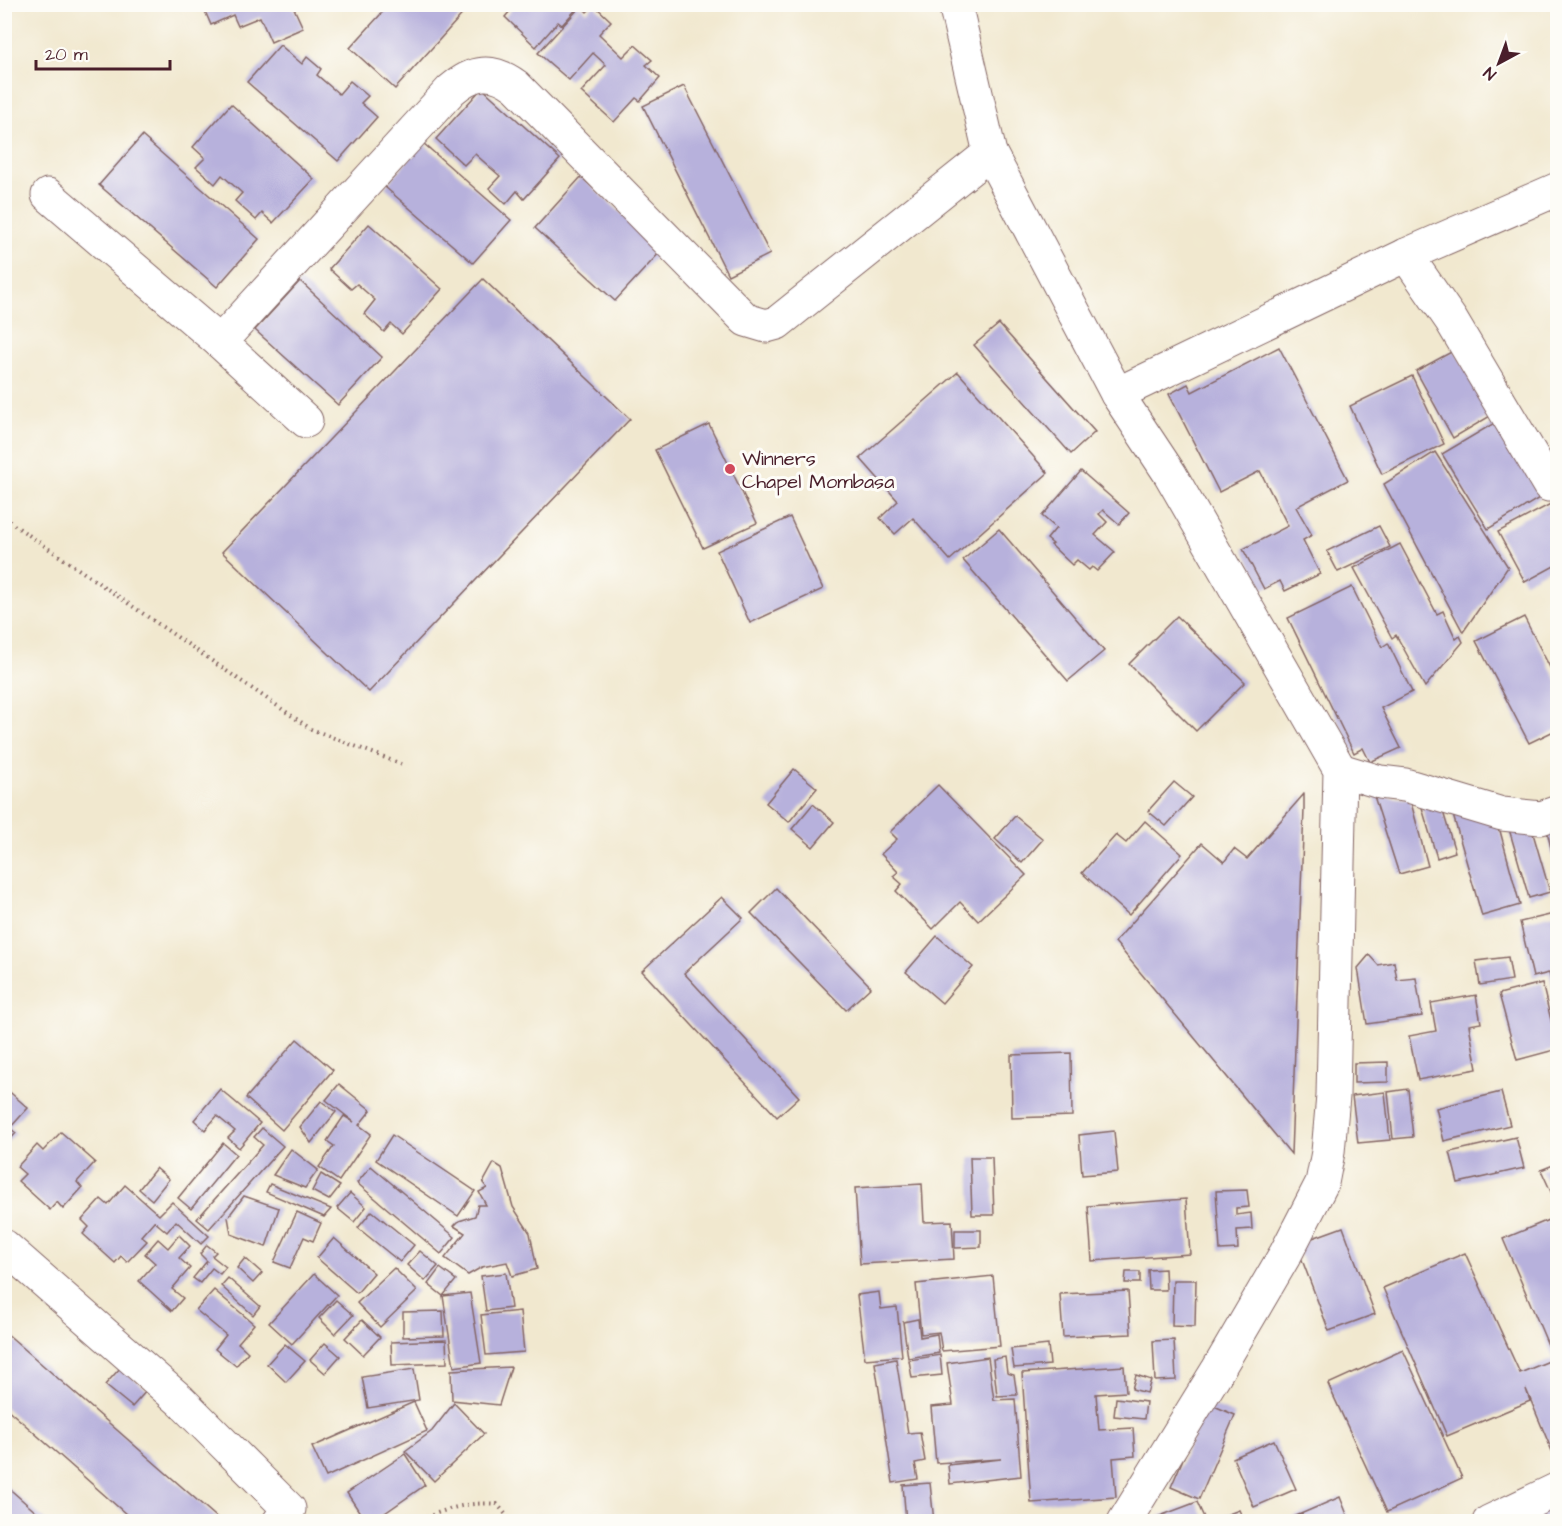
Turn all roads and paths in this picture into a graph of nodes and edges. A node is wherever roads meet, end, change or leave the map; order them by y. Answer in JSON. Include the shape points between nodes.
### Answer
{"nodes":[{"id":1,"x":955,"y":4,"type":"edge"},
{"id":2,"x":990,"y":153,"type":"junction"},
{"id":3,"x":1557,"y":189,"type":"edge"},
{"id":4,"x":48,"y":195,"type":"dead end"},
{"id":5,"x":1406,"y":255,"type":"junction"},
{"id":6,"x":220,"y":342,"type":"junction"},
{"id":7,"x":1117,"y":394,"type":"junction"},
{"id":8,"x":306,"y":421,"type":"dead end"},
{"id":9,"x":1549,"y":485,"type":"dead end"},
{"id":10,"x":4,"y":518,"type":"edge"},
{"id":11,"x":401,"y":764,"type":"dead end"},
{"id":12,"x":1340,"y":770,"type":"junction"},
{"id":13,"x":1557,"y":812,"type":"edge"},
{"id":14,"x":4,"y":1246,"type":"edge"},
{"id":15,"x":1557,"y":1489,"type":"edge"},
{"id":16,"x":279,"y":1521,"type":"edge"},
{"id":17,"x":415,"y":1521,"type":"edge"},
{"id":18,"x":512,"y":1521,"type":"edge"},
{"id":19,"x":1124,"y":1521,"type":"edge"},
{"id":20,"x":1489,"y":1521,"type":"edge"}],
"edges":[{"from":1,"to":2,"type":"street"},
{"from":2,"to":6,"type":"street","via":[[777,323],[766,326],[746,320],[516,86],[488,72],[473,75],[451,90]]},
{"from":2,"to":7,"type":"street"},
{"from":3,"to":5,"type":"street"},
{"from":4,"to":6,"type":"street"},
{"from":5,"to":7,"type":"street"},
{"from":5,"to":9,"type":"street","via":[[1457,329]]},
{"from":6,"to":8,"type":"street"},
{"from":7,"to":12,"type":"street","via":[[1170,474]]},
{"from":10,"to":11,"type":"path","via":[[311,729]]},
{"from":12,"to":13,"type":"street","via":[[1502,814],[1541,818]]},
{"from":12,"to":19,"type":"street","via":[[1333,1096],[1322,1183],[1286,1253]]},
{"from":14,"to":16,"type":"street","via":[[181,1401],[289,1509]]},
{"from":15,"to":20,"type":"street"},
{"from":17,"to":18,"type":"path","via":[[475,1502],[498,1504]]}]}
